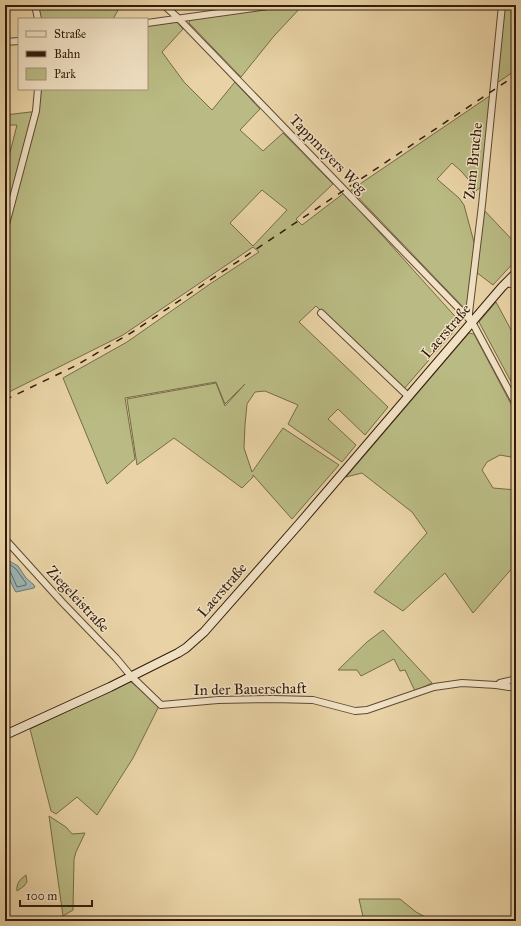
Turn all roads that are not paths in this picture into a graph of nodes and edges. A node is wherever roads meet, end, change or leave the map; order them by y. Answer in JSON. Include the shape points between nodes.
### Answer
{"nodes":[{"id":1,"x":35,"y":5,"type":"edge"},
{"id":2,"x":164,"y":5,"type":"edge"},
{"id":3,"x":275,"y":5,"type":"edge"},
{"id":4,"x":502,"y":5,"type":"edge"},
{"id":5,"x":38,"y":18,"type":"edge"},
{"id":6,"x":179,"y":19,"type":"junction"},
{"id":7,"x":148,"y":23,"type":"edge"},
{"id":8,"x":18,"y":41,"type":"edge"},
{"id":9,"x":5,"y":42,"type":"edge"},
{"id":10,"x":38,"y":90,"type":"edge"},
{"id":11,"x":5,"y":228,"type":"edge"},
{"id":12,"x":516,"y":273,"type":"edge"},
{"id":13,"x":506,"y":283,"type":"junction"},
{"id":14,"x":516,"y":285,"type":"edge"},
{"id":15,"x":321,"y":313,"type":"dead end"},
{"id":16,"x":471,"y":321,"type":"junction"},
{"id":17,"x":408,"y":396,"type":"junction"},
{"id":18,"x":516,"y":404,"type":"edge"},
{"id":19,"x":5,"y":539,"type":"edge"},
{"id":20,"x":131,"y":676,"type":"junction"},
{"id":21,"x":516,"y":679,"type":"edge"},
{"id":22,"x":496,"y":685,"type":"junction"},
{"id":23,"x":516,"y":688,"type":"edge"},
{"id":24,"x":5,"y":735,"type":"edge"}],
"edges":[{"from":1,"to":5,"type":"street"},
{"from":2,"to":6,"type":"street","name":"Tappmeyers Weg"},
{"from":3,"to":6,"type":"street"},
{"from":4,"to":16,"type":"street","name":"Zum Bruche","via":[[469,314]]},
{"from":6,"to":7,"type":"street"},
{"from":6,"to":16,"type":"street","name":"Tappmeyers Weg"},
{"from":8,"to":9,"type":"street"},
{"from":10,"to":11,"type":"street","via":[[36,110]]},
{"from":12,"to":13,"type":"main road","name":"Laerstraße"},
{"from":13,"to":14,"type":"street"},
{"from":13,"to":16,"type":"main road","name":"Laerstraße"},
{"from":15,"to":17,"type":"street"},
{"from":16,"to":17,"type":"main road","name":"Laerstraße"},
{"from":16,"to":18,"type":"street"},
{"from":17,"to":20,"type":"main road","name":"Laerstraße","via":[[204,632],[182,651]]},
{"from":19,"to":20,"type":"street","name":"Ziegeleistraße"},
{"from":20,"to":22,"type":"street","name":"In der Bauerschaft","via":[[161,705],[218,700],[312,700],[356,711],[367,710],[434,687],[462,683]]},
{"from":20,"to":24,"type":"main road","name":"Laerstraße"},
{"from":21,"to":22,"type":"street","name":"In der Bauerschaft"},
{"from":22,"to":23,"type":"street","name":"In der Bauerschaft"}]}
